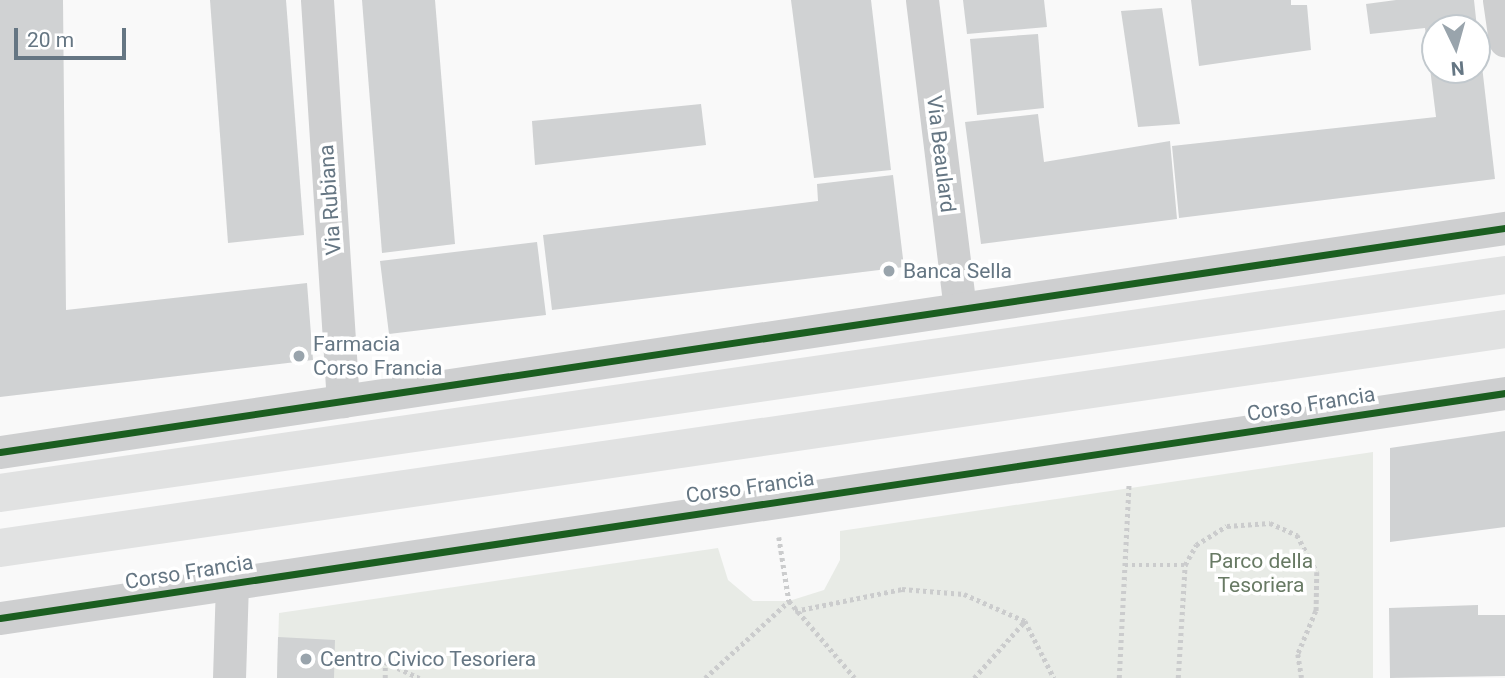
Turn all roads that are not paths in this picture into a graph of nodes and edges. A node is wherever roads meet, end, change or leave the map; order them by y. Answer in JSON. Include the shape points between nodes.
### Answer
{"nodes":[{"id":1,"x":317,"y":0,"type":"edge"},
{"id":2,"x":922,"y":0,"type":"edge"},
{"id":3,"x":1499,"y":0,"type":"edge"},
{"id":4,"x":1505,"y":41,"type":"edge"},
{"id":5,"x":1505,"y":228,"type":"edge"},
{"id":6,"x":1505,"y":275,"type":"edge"},
{"id":7,"x":960,"y":308,"type":"junction"},
{"id":8,"x":1505,"y":328,"type":"edge"},
{"id":9,"x":1505,"y":393,"type":"edge"},
{"id":10,"x":343,"y":401,"type":"junction"},
{"id":11,"x":0,"y":452,"type":"edge"},
{"id":12,"x":0,"y":493,"type":"edge"},
{"id":13,"x":0,"y":548,"type":"edge"},
{"id":14,"x":232,"y":583,"type":"junction"},
{"id":15,"x":0,"y":618,"type":"edge"},
{"id":16,"x":229,"y":678,"type":"edge"}],
"edges":[{"from":1,"to":10,"type":"street","name":"Via Rubiana"},
{"from":2,"to":7,"type":"street","name":"Via Beaulard"},
{"from":3,"to":4,"type":"street"},
{"from":5,"to":7,"type":"street"},
{"from":6,"to":12,"type":"main road"},
{"from":7,"to":10,"type":"street"},
{"from":8,"to":13,"type":"main road"},
{"from":9,"to":14,"type":"street","name":"Corso Francia"},
{"from":10,"to":11,"type":"street"},
{"from":14,"to":15,"type":"street","name":"Corso Francia"},
{"from":14,"to":16,"type":"street"}]}
